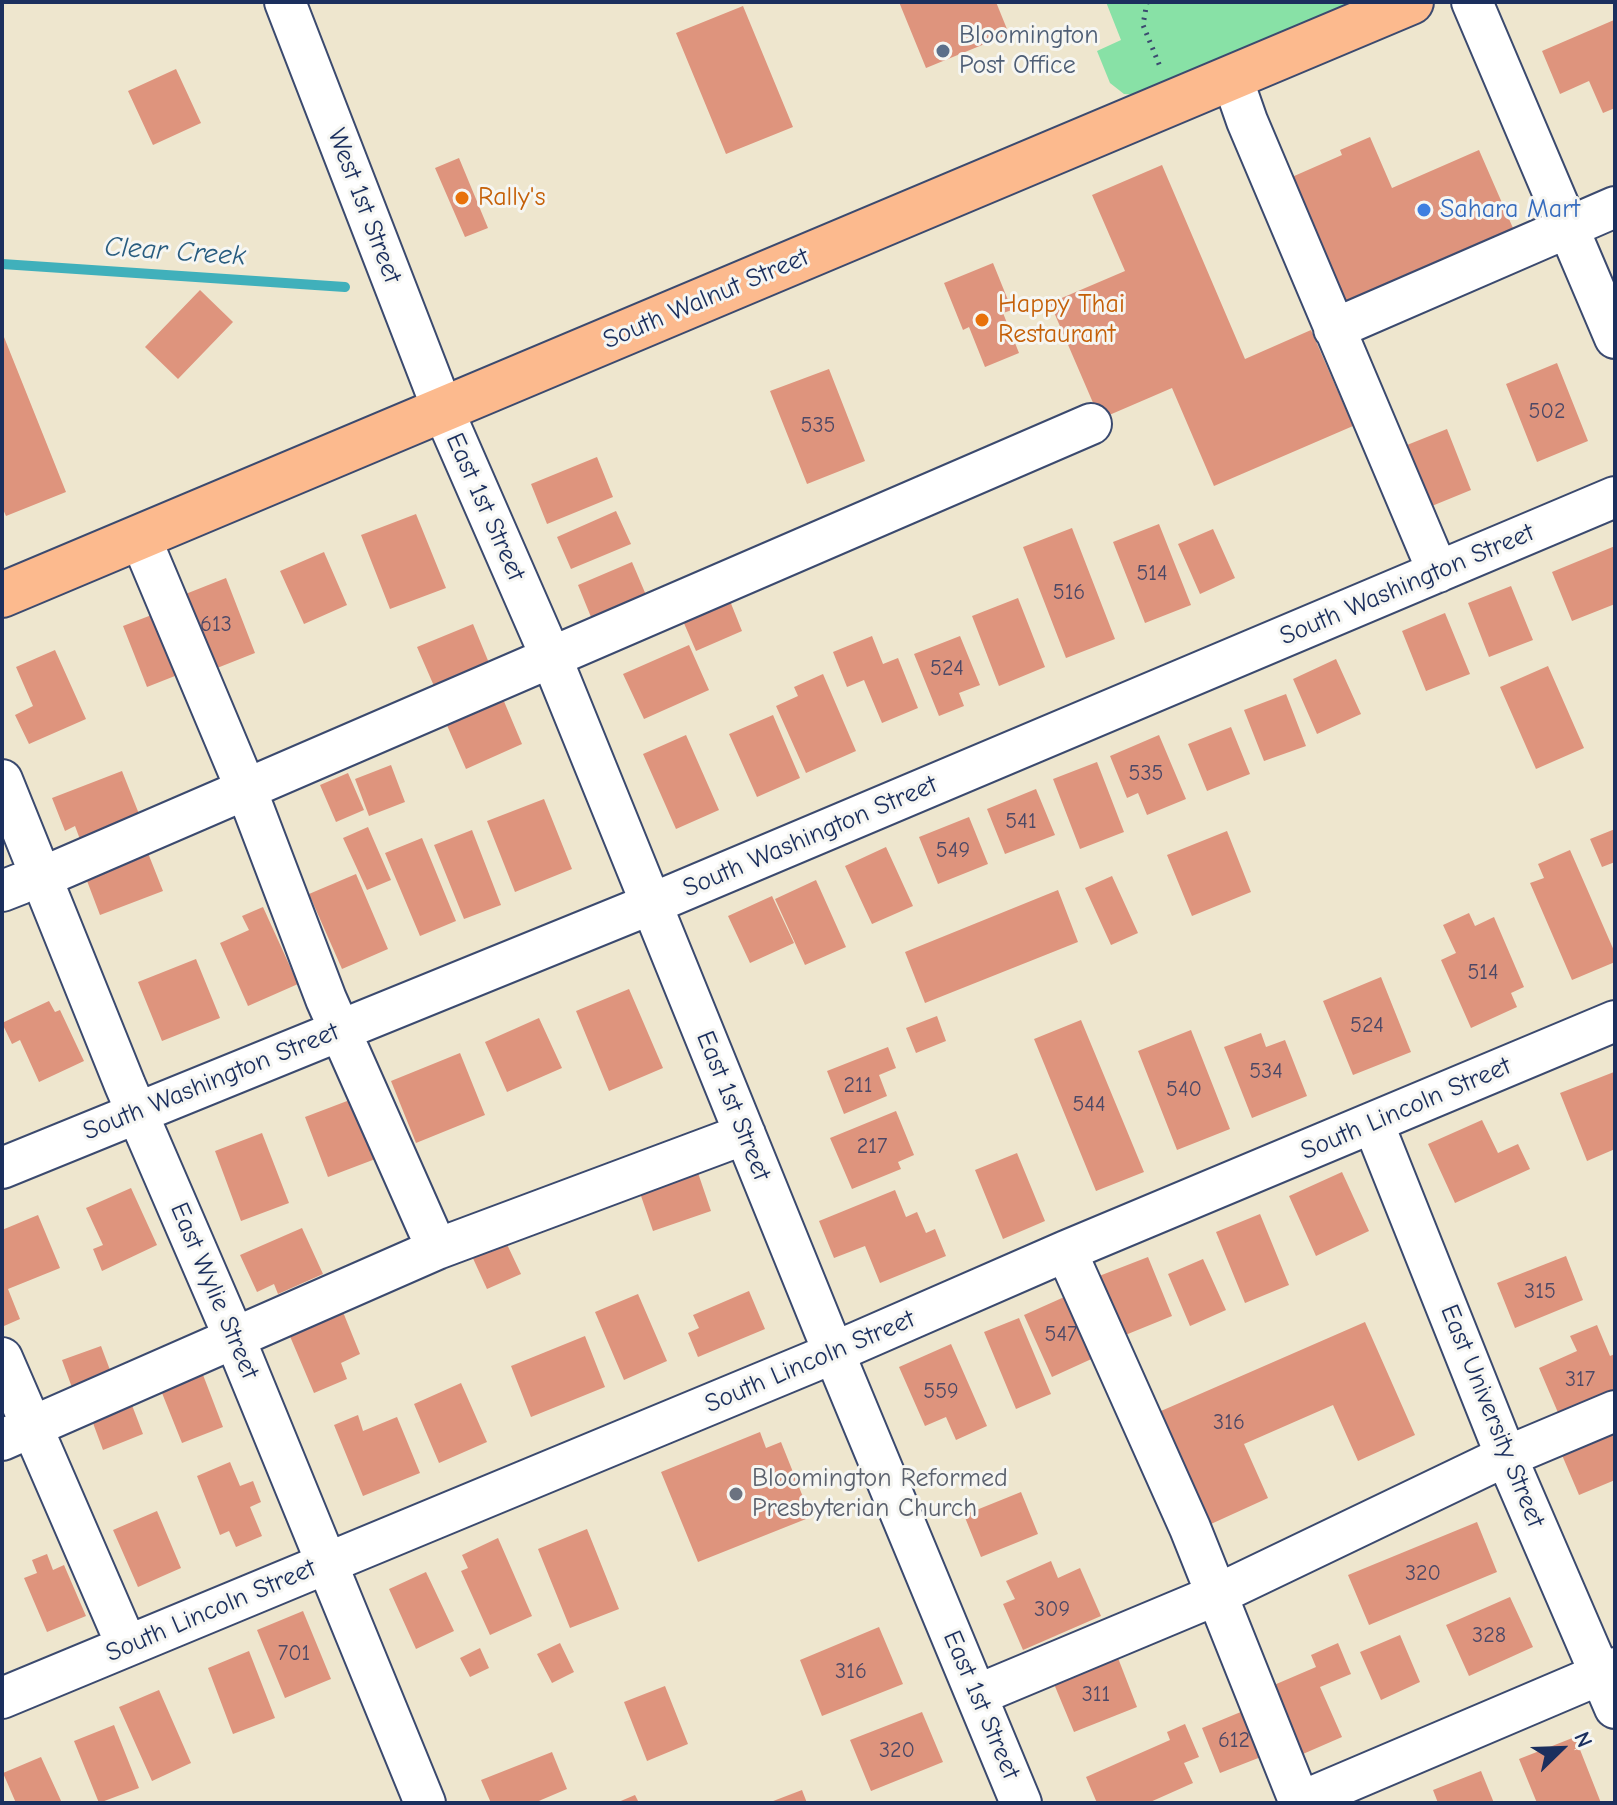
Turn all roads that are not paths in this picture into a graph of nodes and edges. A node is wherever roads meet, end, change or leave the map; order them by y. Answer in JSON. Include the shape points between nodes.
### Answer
{"nodes":[{"id":1,"x":285,"y":2,"type":"edge"},
{"id":2,"x":1411,"y":2,"type":"edge"},
{"id":3,"x":1472,"y":2,"type":"edge"},
{"id":4,"x":1232,"y":78,"type":"junction"},
{"id":5,"x":1615,"y":207,"type":"edge"},
{"id":6,"x":1569,"y":227,"type":"junction"},
{"id":7,"x":1334,"y":329,"type":"junction"},
{"id":8,"x":1615,"y":338,"type":"edge"},
{"id":9,"x":443,"y":410,"type":"junction"},
{"id":10,"x":1091,"y":424,"type":"dead end"},
{"id":11,"x":1615,"y":497,"type":"edge"},
{"id":12,"x":140,"y":537,"type":"junction"},
{"id":13,"x":1438,"y":572,"type":"junction"},
{"id":14,"x":2,"y":595,"type":"edge"},
{"id":15,"x":551,"y":657,"type":"junction"},
{"id":16,"x":2,"y":780,"type":"edge"},
{"id":17,"x":246,"y":789,"type":"junction"},
{"id":18,"x":59,"y":870,"type":"dead end"},
{"id":19,"x":651,"y":904,"type":"junction"},
{"id":20,"x":340,"y":1029,"type":"junction"},
{"id":21,"x":1612,"y":1029,"type":"edge"},
{"id":22,"x":137,"y":1112,"type":"junction"},
{"id":23,"x":1373,"y":1123,"type":"junction"},
{"id":24,"x":745,"y":1134,"type":"junction"},
{"id":25,"x":2,"y":1168,"type":"edge"},
{"id":26,"x":437,"y":1249,"type":"junction"},
{"id":27,"x":1066,"y":1251,"type":"junction"},
{"id":28,"x":234,"y":1337,"type":"junction"},
{"id":29,"x":834,"y":1353,"type":"junction"},
{"id":30,"x":2,"y":1358,"type":"edge"},
{"id":31,"x":1615,"y":1411,"type":"edge"},
{"id":32,"x":17,"y":1433,"type":"edge"},
{"id":33,"x":1506,"y":1456,"type":"junction"},
{"id":34,"x":327,"y":1563,"type":"junction"},
{"id":35,"x":1216,"y":1595,"type":"junction"},
{"id":36,"x":127,"y":1646,"type":"junction"},
{"id":37,"x":1610,"y":1684,"type":"edge"},
{"id":38,"x":977,"y":1695,"type":"junction"},
{"id":39,"x":2,"y":1698,"type":"edge"},
{"id":40,"x":425,"y":1803,"type":"edge"},
{"id":41,"x":1021,"y":1803,"type":"edge"},
{"id":42,"x":1299,"y":1803,"type":"edge"}],
"edges":[{"from":1,"to":9,"type":"street","name":"West 1st Street"},
{"from":2,"to":4,"type":"main road","name":"South Walnut Street"},
{"from":3,"to":6,"type":"street"},
{"from":4,"to":7,"type":"street"},
{"from":4,"to":9,"type":"main road","name":"South Walnut Street"},
{"from":5,"to":6,"type":"street"},
{"from":6,"to":7,"type":"street"},
{"from":6,"to":8,"type":"street"},
{"from":7,"to":13,"type":"street"},
{"from":9,"to":12,"type":"main road","name":"South Walnut Street"},
{"from":9,"to":15,"type":"street","name":"East 1st Street"},
{"from":10,"to":15,"type":"street"},
{"from":11,"to":13,"type":"street","name":"South Washington Street"},
{"from":12,"to":14,"type":"main road","name":"South Walnut Street"},
{"from":12,"to":17,"type":"street"},
{"from":13,"to":19,"type":"street","name":"South Washington Street"},
{"from":15,"to":17,"type":"street"},
{"from":15,"to":19,"type":"street","name":"East 1st Street"},
{"from":16,"to":22,"type":"street","name":"East Wylie Street"},
{"from":17,"to":18,"type":"street"},
{"from":17,"to":20,"type":"street"},
{"from":19,"to":20,"type":"street","name":"South Washington Street"},
{"from":19,"to":24,"type":"street","name":"East 1st Street"},
{"from":20,"to":22,"type":"street","name":"South Washington Street"},
{"from":20,"to":26,"type":"street"},
{"from":21,"to":23,"type":"street","name":"South Lincoln Street"},
{"from":22,"to":25,"type":"street","name":"South Washington Street"},
{"from":22,"to":28,"type":"street","name":"East Wylie Street"},
{"from":23,"to":27,"type":"street","name":"South Lincoln Street"},
{"from":23,"to":33,"type":"street","name":"East University Street"},
{"from":24,"to":26,"type":"street"},
{"from":24,"to":29,"type":"street","name":"East 1st Street"},
{"from":26,"to":28,"type":"street"},
{"from":27,"to":29,"type":"street","name":"South Lincoln Street"},
{"from":27,"to":35,"type":"street"},
{"from":28,"to":32,"type":"street"},
{"from":28,"to":34,"type":"street","name":"East Wylie Street"},
{"from":29,"to":34,"type":"street","name":"South Lincoln Street"},
{"from":29,"to":38,"type":"street","name":"East 1st Street"},
{"from":30,"to":32,"type":"street"},
{"from":31,"to":33,"type":"street"},
{"from":32,"to":36,"type":"street"},
{"from":33,"to":35,"type":"street"},
{"from":33,"to":37,"type":"street","name":"East University Street"},
{"from":34,"to":36,"type":"street","name":"South Lincoln Street"},
{"from":34,"to":40,"type":"street","name":"East Wylie Street"},
{"from":35,"to":38,"type":"street"},
{"from":35,"to":42,"type":"street"},
{"from":36,"to":39,"type":"street","name":"South Lincoln Street"},
{"from":37,"to":42,"type":"street"},
{"from":38,"to":41,"type":"street","name":"East 1st Street"}]}
